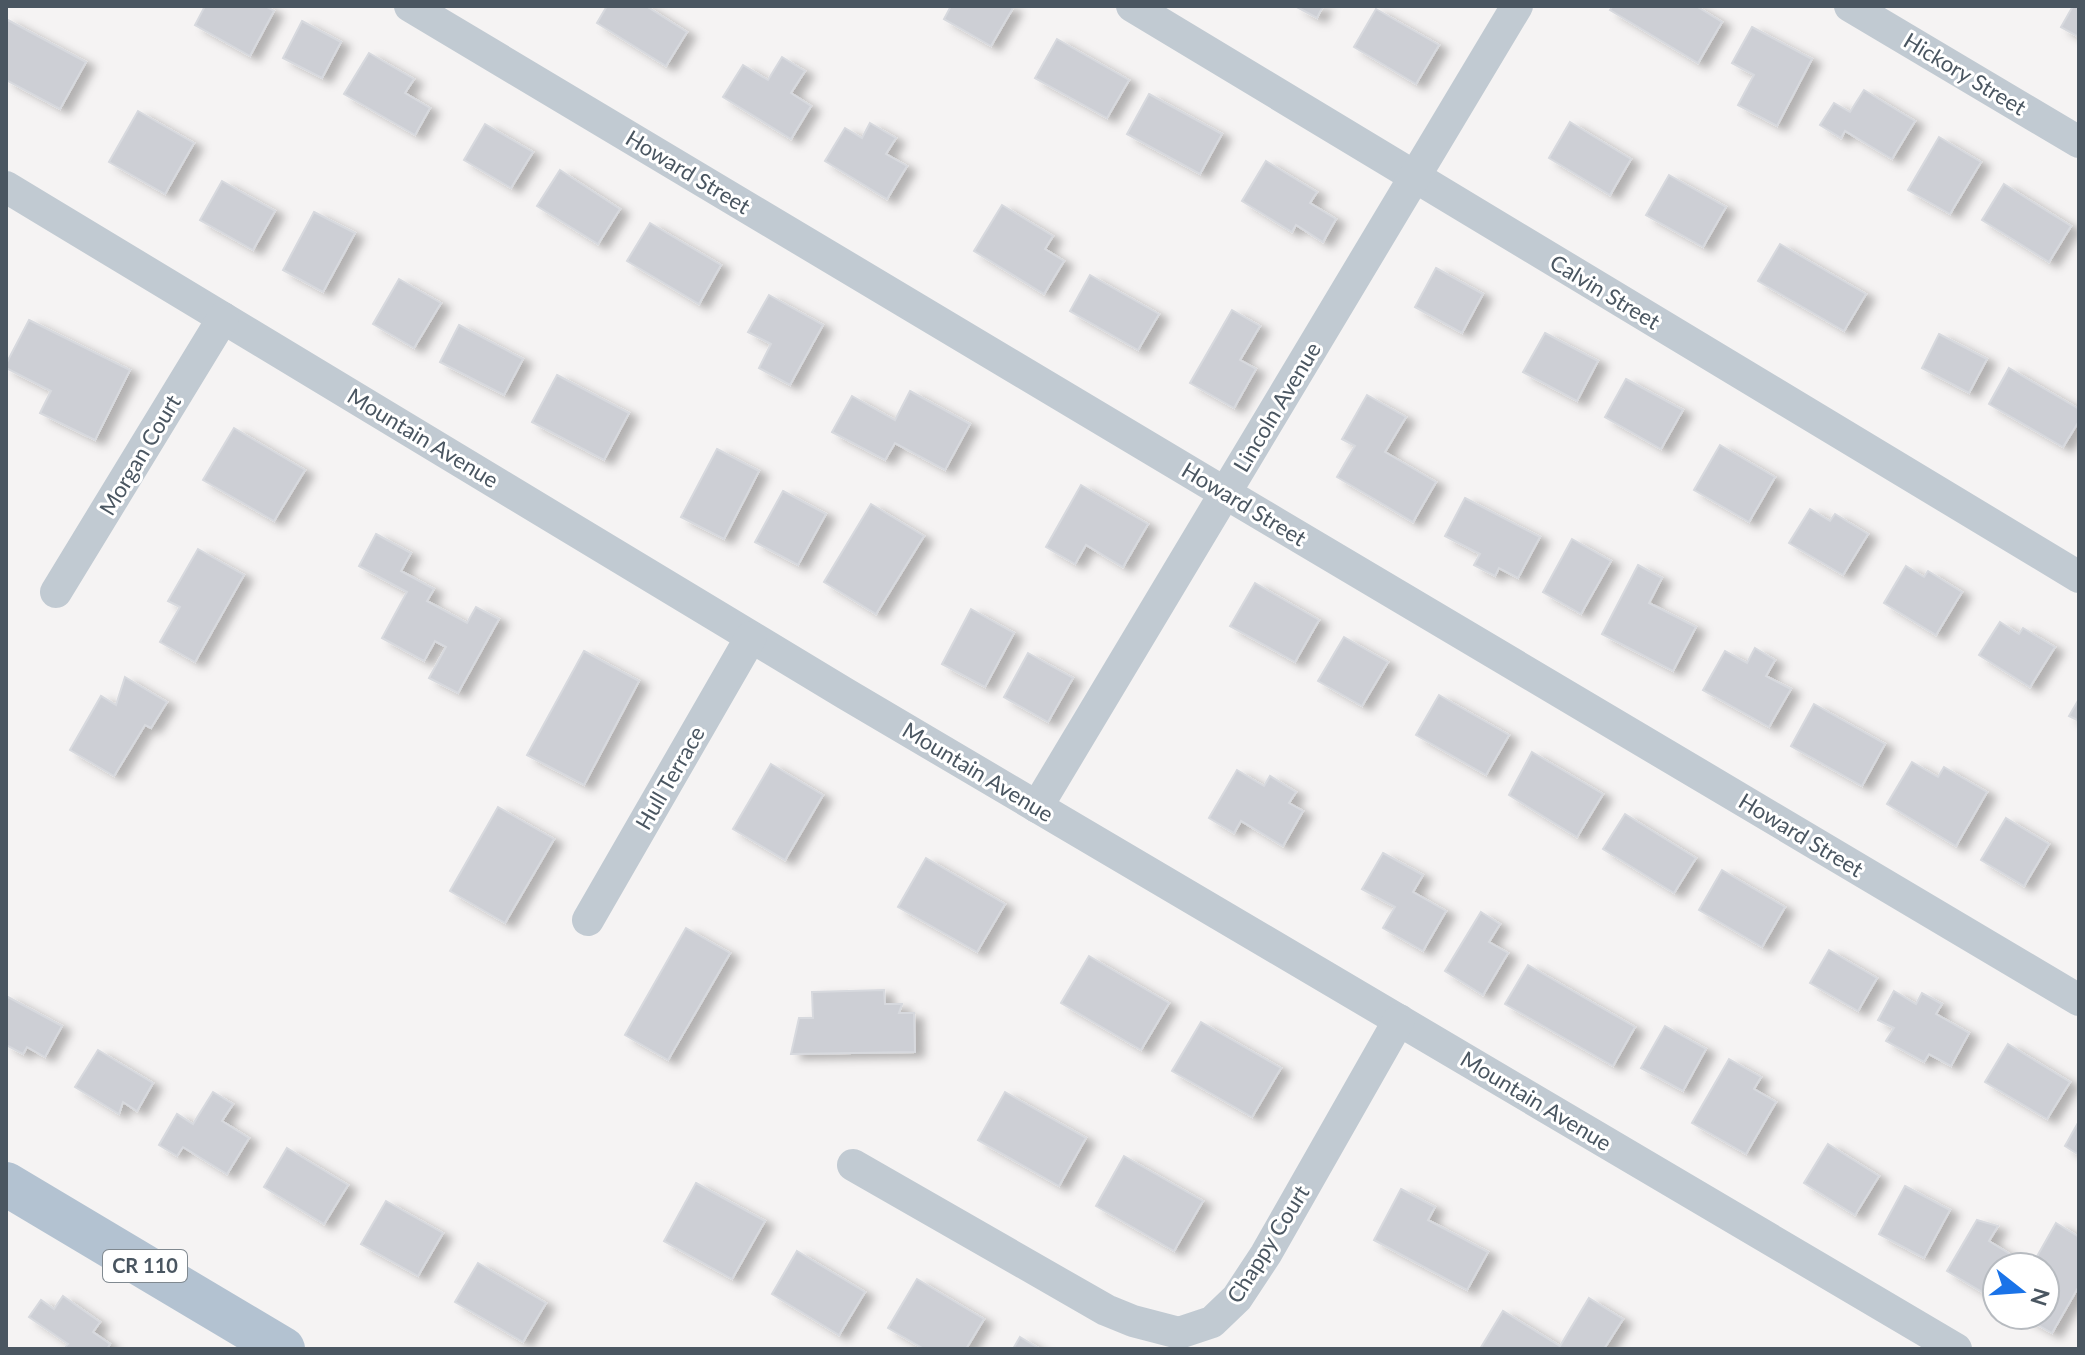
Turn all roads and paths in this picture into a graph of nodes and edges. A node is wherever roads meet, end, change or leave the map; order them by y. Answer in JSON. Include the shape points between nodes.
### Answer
{"nodes":[{"id":1,"x":410,"y":6,"type":"edge"},
{"id":2,"x":1132,"y":6,"type":"edge"},
{"id":3,"x":1517,"y":6,"type":"edge"},
{"id":4,"x":1850,"y":6,"type":"edge"},
{"id":5,"x":2079,"y":142,"type":"edge"},
{"id":6,"x":1414,"y":177,"type":"junction"},
{"id":7,"x":6,"y":187,"type":"edge"},
{"id":8,"x":223,"y":318,"type":"junction"},
{"id":9,"x":1225,"y":493,"type":"junction"},
{"id":10,"x":2079,"y":577,"type":"edge"},
{"id":11,"x":56,"y":592,"type":"dead end"},
{"id":12,"x":751,"y":637,"type":"junction"},
{"id":13,"x":1037,"y":807,"type":"junction"},
{"id":14,"x":588,"y":920,"type":"dead end"},
{"id":15,"x":2079,"y":1000,"type":"edge"},
{"id":16,"x":1399,"y":1020,"type":"junction"},
{"id":17,"x":853,"y":1165,"type":"dead end"},
{"id":18,"x":10,"y":1193,"type":"edge"},
{"id":19,"x":283,"y":1349,"type":"edge"},
{"id":20,"x":1956,"y":1349,"type":"edge"}],
"edges":[{"from":1,"to":9,"type":"street","name":"Howard Street"},
{"from":2,"to":6,"type":"street","name":"Calvin Street"},
{"from":3,"to":6,"type":"street","name":"Lincoln Avenue"},
{"from":4,"to":5,"type":"street","name":"Hickory Street"},
{"from":6,"to":9,"type":"street","name":"Lincoln Avenue"},
{"from":6,"to":10,"type":"street","name":"Calvin Street"},
{"from":7,"to":8,"type":"street","name":"Mountain Avenue"},
{"from":8,"to":11,"type":"street","name":"Morgan Court"},
{"from":8,"to":12,"type":"street","name":"Mountain Avenue"},
{"from":9,"to":13,"type":"street","name":"Lincoln Avenue"},
{"from":9,"to":15,"type":"street","name":"Howard Street"},
{"from":12,"to":13,"type":"street","name":"Mountain Avenue"},
{"from":12,"to":14,"type":"street","name":"Hull Terrace"},
{"from":13,"to":16,"type":"street","name":"Mountain Avenue"},
{"from":16,"to":17,"type":"street","name":"Chappy Court","via":[[1237,1298],[1212,1322],[1179,1333],[1106,1310]]},
{"from":16,"to":20,"type":"street","name":"Mountain Avenue"},
{"from":18,"to":19,"type":"main road","number":"CR 110"}]}
